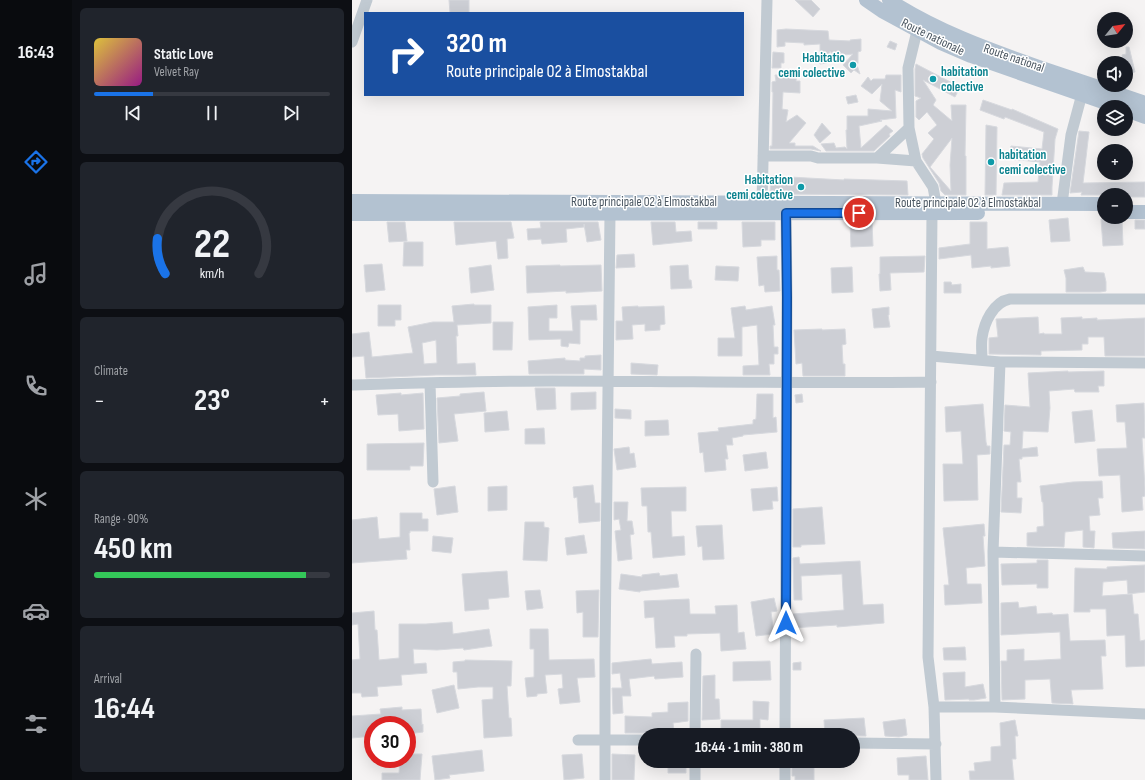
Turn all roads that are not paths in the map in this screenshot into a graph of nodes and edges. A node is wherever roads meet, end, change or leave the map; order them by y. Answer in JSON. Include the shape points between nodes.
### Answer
{"nodes":[{"id":1,"x":367,"y":0,"type":"edge"},
{"id":2,"x":768,"y":0,"type":"edge"},
{"id":3,"x":866,"y":0,"type":"edge"},
{"id":4,"x":889,"y":0,"type":"edge"},
{"id":5,"x":917,"y":31,"type":"junction"},
{"id":6,"x":352,"y":42,"type":"edge"},
{"id":7,"x":1082,"y":94,"type":"junction"},
{"id":8,"x":1098,"y":100,"type":"edge"},
{"id":9,"x":1145,"y":103,"type":"edge"},
{"id":10,"x":1133,"y":113,"type":"edge"},
{"id":11,"x":1145,"y":117,"type":"edge"},
{"id":12,"x":909,"y":128,"type":"junction"},
{"id":13,"x":763,"y":156,"type":"junction"},
{"id":14,"x":877,"y":158,"type":"junction"},
{"id":15,"x":916,"y":161,"type":"junction"},
{"id":16,"x":352,"y":201,"type":"edge"},
{"id":17,"x":762,"y":203,"type":"junction"},
{"id":18,"x":1062,"y":204,"type":"junction"},
{"id":19,"x":1097,"y":204,"type":"edge"},
{"id":20,"x":1133,"y":204,"type":"edge"},
{"id":21,"x":1145,"y":204,"type":"edge"},
{"id":22,"x":934,"y":208,"type":"junction"},
{"id":23,"x":1097,"y":212,"type":"edge"},
{"id":24,"x":1133,"y":212,"type":"edge"},
{"id":25,"x":1145,"y":212,"type":"edge"},
{"id":26,"x":786,"y":213,"type":"junction"},
{"id":27,"x":352,"y":214,"type":"edge"},
{"id":28,"x":610,"y":214,"type":"junction"},
{"id":29,"x":1145,"y":299,"type":"edge"},
{"id":30,"x":930,"y":356,"type":"junction"},
{"id":31,"x":982,"y":360,"type":"junction"},
{"id":32,"x":1000,"y":362,"type":"junction"},
{"id":33,"x":1145,"y":362,"type":"edge"},
{"id":34,"x":608,"y":382,"type":"junction"},
{"id":35,"x":931,"y":382,"type":"junction"},
{"id":36,"x":430,"y":383,"type":"junction"},
{"id":37,"x":787,"y":383,"type":"junction"},
{"id":38,"x":352,"y":385,"type":"edge"},
{"id":39,"x":433,"y":482,"type":"dead end"},
{"id":40,"x":993,"y":552,"type":"junction"},
{"id":41,"x":1145,"y":556,"type":"edge"},
{"id":42,"x":696,"y":654,"type":"dead end"},
{"id":43,"x":934,"y":707,"type":"junction"},
{"id":44,"x":995,"y":707,"type":"junction"},
{"id":45,"x":1145,"y":714,"type":"edge"},
{"id":46,"x":695,"y":728,"type":"edge"},
{"id":47,"x":785,"y":728,"type":"edge"},
{"id":48,"x":578,"y":740,"type":"dead end"},
{"id":49,"x":605,"y":740,"type":"junction"},
{"id":50,"x":638,"y":740,"type":"edge"},
{"id":51,"x":860,"y":743,"type":"edge"},
{"id":52,"x":936,"y":744,"type":"junction"},
{"id":53,"x":695,"y":768,"type":"edge"},
{"id":54,"x":785,"y":768,"type":"edge"},
{"id":55,"x":605,"y":780,"type":"edge"},
{"id":56,"x":695,"y":780,"type":"edge"},
{"id":57,"x":785,"y":780,"type":"edge"},
{"id":58,"x":936,"y":780,"type":"edge"}],
"edges":[{"from":1,"to":6,"type":"street"},
{"from":2,"to":13,"type":"street"},
{"from":3,"to":5,"type":"main road","name":"Route nationale"},
{"from":4,"to":9,"type":"main road","name":"Route national","via":[[930,24],[977,45]]},
{"from":5,"to":7,"type":"main road","name":"Route nationale","via":[[972,56]]},
{"from":5,"to":12,"type":"street","via":[[908,68]]},
{"from":7,"to":8,"type":"main road","name":"Route nationale"},
{"from":7,"to":18,"type":"street","via":[[1071,135]]},
{"from":10,"to":11,"type":"main road"},
{"from":12,"to":14,"type":"street"},
{"from":12,"to":15,"type":"street"},
{"from":13,"to":14,"type":"street"},
{"from":13,"to":17,"type":"street"},
{"from":14,"to":15,"type":"street"},
{"from":15,"to":22,"type":"street","via":[[933,188]]},
{"from":16,"to":17,"type":"main road","name":"Route principale 02 à Elmostakbal"},
{"from":17,"to":22,"type":"main road","name":"Route principale 02 à Elmostakbal"},
{"from":18,"to":19,"type":"main road","name":"Route principale 02 à Elmostakbal"},
{"from":18,"to":22,"type":"main road","name":"Route principale 02 à Elmostakbal"},
{"from":20,"to":21,"type":"main road"},
{"from":22,"to":23,"type":"main road","name":"Route principale 02 à Elmostakbal"},
{"from":22,"to":26,"type":"main road","name":"Route principale 02 à Elmostakbal"},
{"from":22,"to":30,"type":"street"},
{"from":24,"to":25,"type":"main road"},
{"from":26,"to":28,"type":"main road","name":"Route principale 02 à Elmostakbal"},
{"from":26,"to":37,"type":"street"},
{"from":27,"to":28,"type":"main road","name":"Route principale 02 à Elmostakbal"},
{"from":28,"to":34,"type":"street"},
{"from":29,"to":31,"type":"street","via":[[1004,300],[995,308],[986,325],[982,338]]},
{"from":30,"to":31,"type":"street"},
{"from":30,"to":35,"type":"street"},
{"from":31,"to":32,"type":"street"},
{"from":32,"to":33,"type":"street"},
{"from":32,"to":40,"type":"street"},
{"from":34,"to":36,"type":"street"},
{"from":34,"to":37,"type":"street"},
{"from":34,"to":49,"type":"street"},
{"from":35,"to":37,"type":"street"},
{"from":35,"to":43,"type":"street","via":[[928,657]]},
{"from":36,"to":38,"type":"street"},
{"from":36,"to":39,"type":"street"},
{"from":37,"to":47,"type":"street"},
{"from":40,"to":41,"type":"street"},
{"from":40,"to":44,"type":"street"},
{"from":42,"to":46,"type":"street"},
{"from":43,"to":44,"type":"street"},
{"from":43,"to":52,"type":"street"},
{"from":44,"to":45,"type":"street"},
{"from":48,"to":49,"type":"street"},
{"from":49,"to":50,"type":"street"},
{"from":49,"to":55,"type":"street"},
{"from":51,"to":52,"type":"street"},
{"from":52,"to":58,"type":"street"},
{"from":53,"to":56,"type":"street"},
{"from":54,"to":57,"type":"street"}]}
